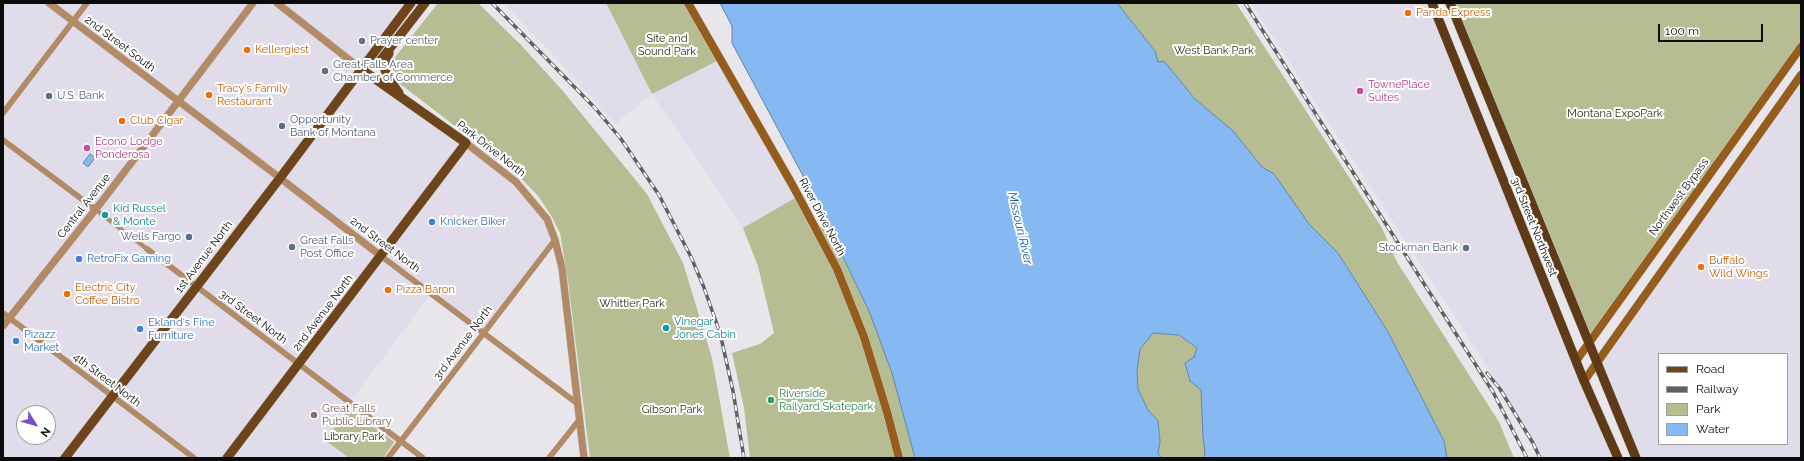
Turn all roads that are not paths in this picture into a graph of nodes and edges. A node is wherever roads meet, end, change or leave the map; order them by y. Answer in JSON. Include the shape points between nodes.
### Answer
{"nodes":[{"id":1,"x":49,"y":3,"type":"edge"},
{"id":2,"x":87,"y":3,"type":"edge"},
{"id":3,"x":253,"y":3,"type":"edge"},
{"id":4,"x":277,"y":3,"type":"edge"},
{"id":5,"x":411,"y":3,"type":"edge"},
{"id":6,"x":424,"y":3,"type":"edge"},
{"id":7,"x":688,"y":3,"type":"edge"},
{"id":8,"x":1432,"y":3,"type":"edge"},
{"id":9,"x":1450,"y":3,"type":"edge"},
{"id":10,"x":73,"y":21,"type":"junction"},
{"id":11,"x":391,"y":46,"type":"junction"},
{"id":12,"x":1801,"y":47,"type":"edge"},
{"id":13,"x":361,"y":69,"type":"junction"},
{"id":14,"x":1801,"y":75,"type":"edge"},
{"id":15,"x":404,"y":99,"type":"junction"},
{"id":16,"x":178,"y":102,"type":"junction"},
{"id":17,"x":3,"y":113,"type":"edge"},
{"id":18,"x":3,"y":140,"type":"edge"},
{"id":19,"x":466,"y":143,"type":"junction"},
{"id":20,"x":280,"y":178,"type":"junction"},
{"id":21,"x":95,"y":209,"type":"junction"},
{"id":22,"x":122,"y":230,"type":"tunnel mouth"},
{"id":23,"x":129,"y":235,"type":"tunnel mouth"},
{"id":24,"x":556,"y":240,"type":"junction"},
{"id":25,"x":147,"y":249,"type":"joint"},
{"id":26,"x":381,"y":256,"type":"junction"},
{"id":27,"x":197,"y":287,"type":"junction"},
{"id":28,"x":6,"y":315,"type":"edge"},
{"id":29,"x":3,"y":326,"type":"edge"},
{"id":30,"x":483,"y":333,"type":"junction"},
{"id":31,"x":1589,"y":341,"type":"junction"},
{"id":32,"x":1576,"y":361,"type":"junction"},
{"id":33,"x":1598,"y":363,"type":"junction"},
{"id":34,"x":300,"y":364,"type":"junction"},
{"id":35,"x":1584,"y":381,"type":"junction"},
{"id":36,"x":112,"y":397,"type":"junction"},
{"id":37,"x":578,"y":404,"type":"junction"},
{"id":38,"x":580,"y":419,"type":"junction"},
{"id":39,"x":401,"y":440,"type":"junction"},
{"id":40,"x":65,"y":458,"type":"edge"},
{"id":41,"x":194,"y":458,"type":"edge"},
{"id":42,"x":227,"y":458,"type":"edge"},
{"id":43,"x":388,"y":458,"type":"edge"},
{"id":44,"x":423,"y":458,"type":"edge"},
{"id":45,"x":549,"y":458,"type":"edge"},
{"id":46,"x":584,"y":458,"type":"edge"},
{"id":47,"x":899,"y":458,"type":"edge"},
{"id":48,"x":1618,"y":458,"type":"edge"},
{"id":49,"x":1636,"y":458,"type":"edge"}],
"edges":[{"from":1,"to":10,"type":"street","name":"2nd Street South"},
{"from":2,"to":10,"type":"street"},
{"from":3,"to":16,"type":"street","name":"Central Avenue"},
{"from":4,"to":13,"type":"street","name":"Park Drive North"},
{"from":5,"to":13,"type":"main road","name":"1st Avenue North"},
{"from":6,"to":11,"type":"main road"},
{"from":7,"to":47,"type":"main road","name":"River Drive North","via":[[793,186],[837,270],[864,337]]},
{"from":8,"to":32,"type":"highway","name":"3rd Street Northwest"},
{"from":9,"to":31,"type":"highway","name":"3rd Street Northwest"},
{"from":10,"to":16,"type":"street","name":"2nd Street South"},
{"from":10,"to":17,"type":"street"},
{"from":11,"to":13,"type":"main road","via":[[380,61]]},
{"from":11,"to":15,"type":"main road","via":[[385,70]]},
{"from":12,"to":31,"type":"main road","name":"Northwest Bypass"},
{"from":13,"to":15,"type":"main road","name":"Park Drive North"},
{"from":13,"to":20,"type":"main road","name":"1st Avenue North"},
{"from":14,"to":33,"type":"main road"},
{"from":15,"to":19,"type":"main road","name":"Park Drive North"},
{"from":16,"to":20,"type":"street","name":"2nd Street North"},
{"from":16,"to":21,"type":"street","name":"Central Avenue"},
{"from":18,"to":21,"type":"street"},
{"from":19,"to":24,"type":"street","name":"Park Drive North","via":[[516,182],[546,219]]},
{"from":19,"to":26,"type":"main road","name":"2nd Avenue North"},
{"from":20,"to":26,"type":"street","name":"2nd Street North"},
{"from":20,"to":27,"type":"main road","name":"1st Avenue North"},
{"from":21,"to":22,"type":"street"},
{"from":21,"to":28,"type":"street","name":"Central Avenue"},
{"from":23,"to":25,"type":"street","name":"3rd Street North"},
{"from":24,"to":30,"type":"street","name":"3rd Avenue North"},
{"from":24,"to":37,"type":"street","name":"Park Drive North","via":[[562,268]]},
{"from":25,"to":27,"type":"street","name":"3rd Street North"},
{"from":26,"to":30,"type":"street","name":"2nd Street North"},
{"from":26,"to":34,"type":"main road","name":"2nd Avenue North"},
{"from":27,"to":34,"type":"street","name":"3rd Street North"},
{"from":27,"to":36,"type":"main road","name":"1st Avenue North"},
{"from":28,"to":29,"type":"street","name":"Central Avenue"},
{"from":28,"to":36,"type":"street","name":"4th Street North"},
{"from":30,"to":37,"type":"street","name":"2nd Street North"},
{"from":30,"to":39,"type":"street","name":"3rd Avenue North"},
{"from":31,"to":32,"type":"main road","name":"Northwest Bypass"},
{"from":31,"to":33,"type":"highway","name":"3rd Street Northwest"},
{"from":32,"to":35,"type":"highway","name":"3rd Street Northwest"},
{"from":33,"to":35,"type":"main road"},
{"from":33,"to":49,"type":"highway","name":"3rd Street Northwest"},
{"from":34,"to":39,"type":"street","name":"3rd Street North"},
{"from":34,"to":42,"type":"main road","name":"2nd Avenue North"},
{"from":35,"to":48,"type":"highway","name":"3rd Street Northwest"},
{"from":36,"to":40,"type":"main road","name":"1st Avenue North"},
{"from":36,"to":41,"type":"street","name":"4th Street North"},
{"from":37,"to":38,"type":"street","name":"Park Drive North"},
{"from":38,"to":45,"type":"street"},
{"from":38,"to":46,"type":"street","name":"Park Drive North"},
{"from":39,"to":43,"type":"street","name":"3rd Avenue North"},
{"from":39,"to":44,"type":"street","name":"3rd Street North"}]}
